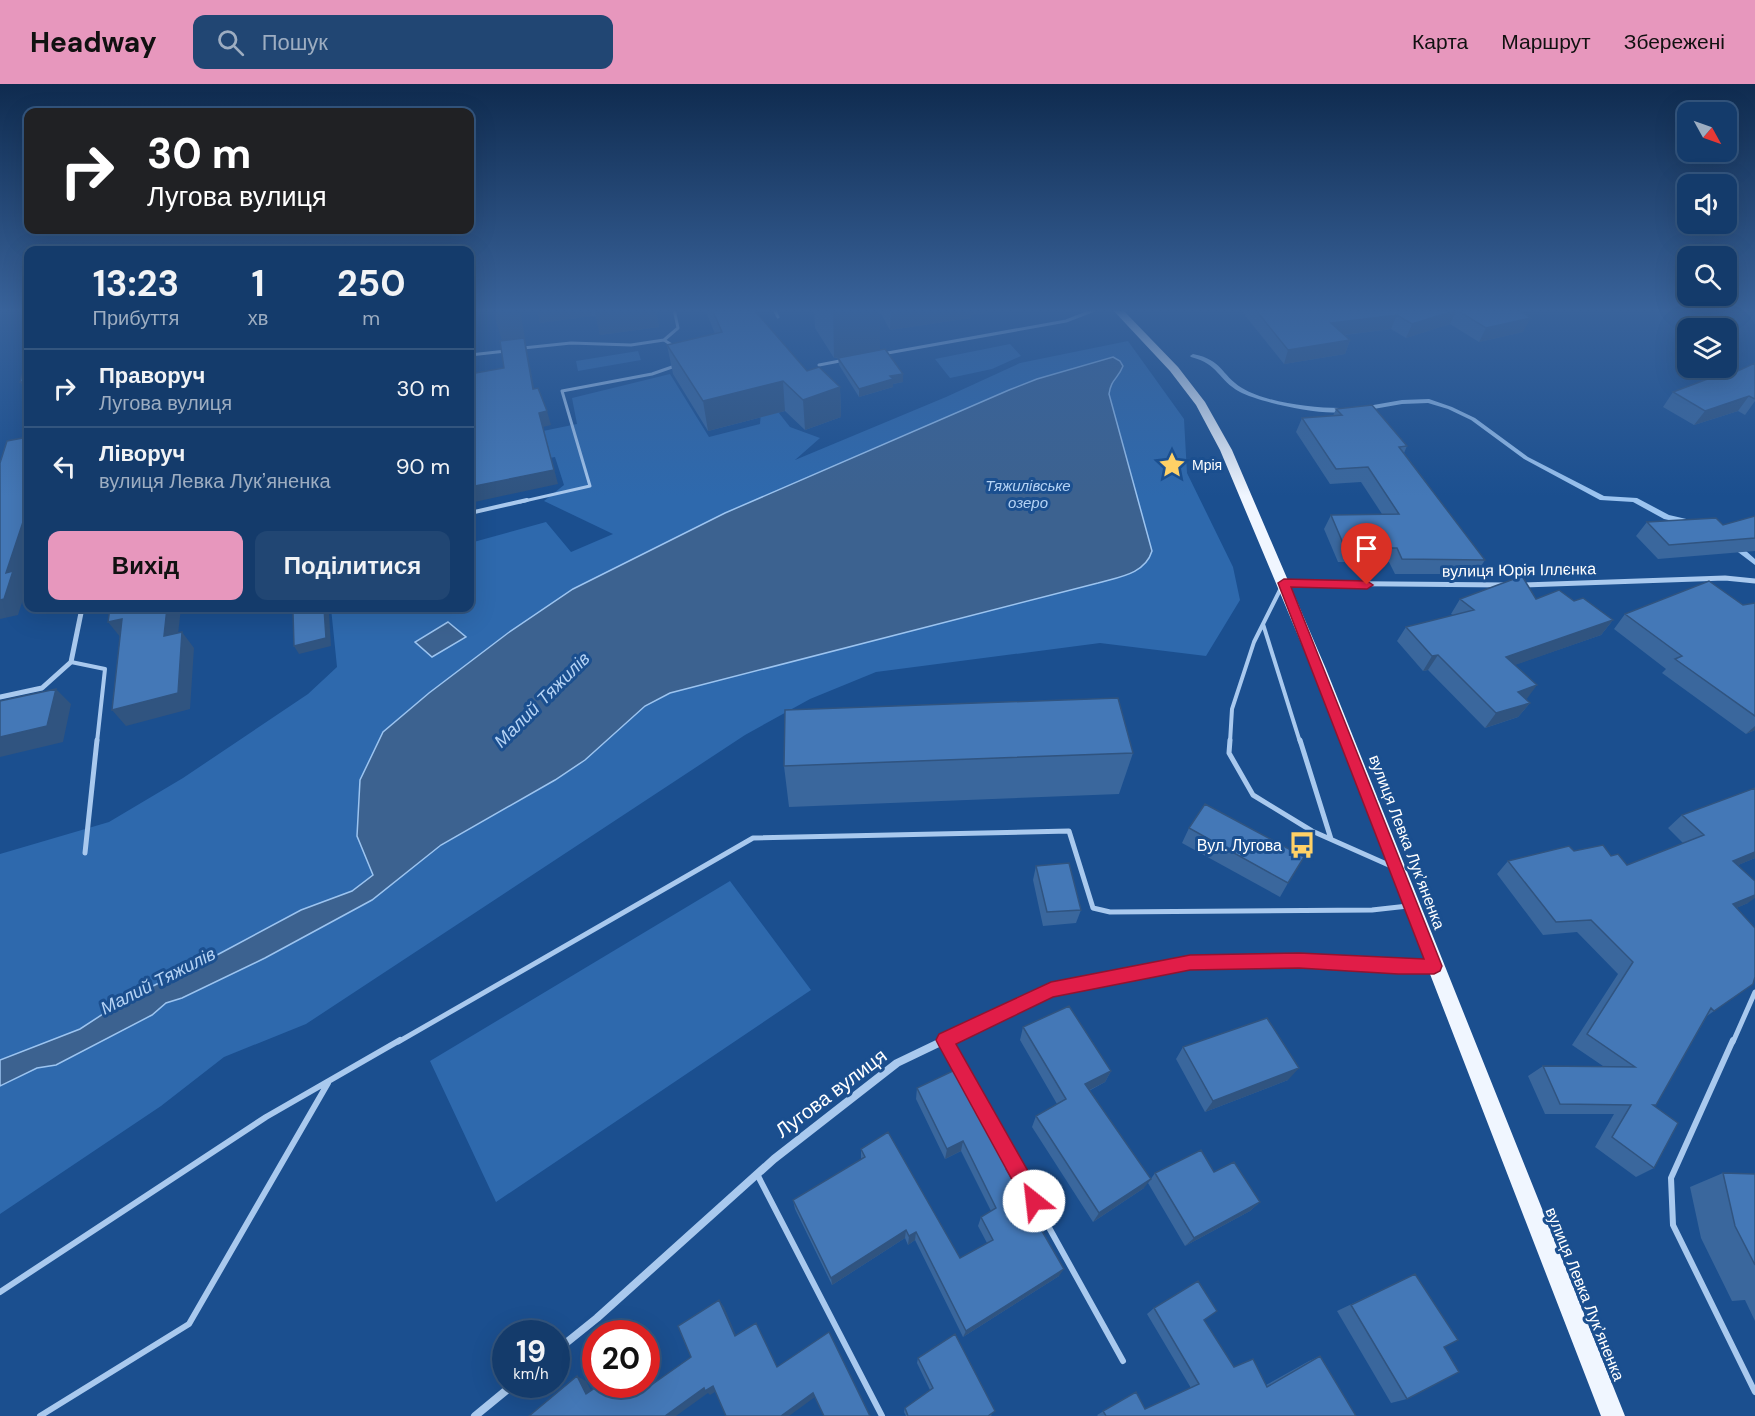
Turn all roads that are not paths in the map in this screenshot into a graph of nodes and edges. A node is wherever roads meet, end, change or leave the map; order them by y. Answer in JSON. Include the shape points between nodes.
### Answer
{"nodes":[{"id":1,"x":660,"y":371,"type":"edge"},
{"id":2,"x":1175,"y":371,"type":"edge"},
{"id":3,"x":474,"y":512,"type":"edge"},
{"id":4,"x":1755,"y":581,"type":"edge"},
{"id":5,"x":1284,"y":583,"type":"junction"},
{"id":6,"x":81,"y":612,"type":"edge"},
{"id":7,"x":1263,"y":624,"type":"junction"},
{"id":8,"x":71,"y":662,"type":"junction"},
{"id":9,"x":0,"y":697,"type":"edge"},
{"id":10,"x":1331,"y":840,"type":"junction"},
{"id":11,"x":85,"y":853,"type":"dead end"},
{"id":12,"x":1395,"y":868,"type":"junction"},
{"id":13,"x":1410,"y":906,"type":"junction"},
{"id":14,"x":1434,"y":966,"type":"junction"},
{"id":15,"x":1755,"y":992,"type":"edge"},
{"id":16,"x":945,"y":1040,"type":"junction"},
{"id":17,"x":329,"y":1081,"type":"junction"},
{"id":18,"x":757,"y":1174,"type":"junction"},
{"id":19,"x":0,"y":1292,"type":"edge"},
{"id":20,"x":570,"y":1340,"type":"edge"},
{"id":21,"x":1123,"y":1361,"type":"dead end"},
{"id":22,"x":1755,"y":1392,"type":"edge"},
{"id":23,"x":497,"y":1398,"type":"edge"},
{"id":24,"x":40,"y":1416,"type":"edge"},
{"id":25,"x":475,"y":1416,"type":"edge"},
{"id":26,"x":882,"y":1416,"type":"edge"},
{"id":27,"x":1613,"y":1416,"type":"edge"}],
"edges":[{"from":1,"to":3,"type":"lane","via":[[562,391],[590,486]]},
{"from":2,"to":5,"type":"main road","name":"вулиця Левка Лукʼяненка","via":[[1201,404],[1226,450]]},
{"from":4,"to":5,"type":"street","name":"вулиця Юрія Іллєнка","via":[[1725,578],[1552,585]]},
{"from":5,"to":7,"type":"lane"},
{"from":5,"to":12,"type":"main road","name":"вулиця Левка Лукʼяненка"},
{"from":6,"to":8,"type":"street"},
{"from":7,"to":10,"type":"lane"},
{"from":7,"to":10,"type":"lane","via":[[1232,709],[1229,753],[1253,795]]},
{"from":8,"to":9,"type":"street","via":[[42,688]]},
{"from":8,"to":11,"type":"lane","via":[[105,669]]},
{"from":10,"to":12,"type":"lane"},
{"from":12,"to":13,"type":"main road","name":"вулиця Левка Лукʼяненка"},
{"from":13,"to":14,"type":"main road","name":"вулиця Левка Лукʼяненка"},
{"from":13,"to":17,"type":"lane","via":[[1372,910],[1110,912],[1093,908],[1069,831],[753,838]]},
{"from":14,"to":16,"type":"street","name":"Лугова вулиця","via":[[1299,960],[1190,962],[1051,990]]},
{"from":14,"to":27,"type":"main road","name":"вулиця Левка Лукʼяненка"},
{"from":15,"to":22,"type":"lane","via":[[1671,1178],[1672,1225]]},
{"from":16,"to":18,"type":"street","name":"Лугова вулиця","via":[[897,1063]]},
{"from":16,"to":21,"type":"lane"},
{"from":17,"to":19,"type":"lane","via":[[266,1117]]},
{"from":17,"to":24,"type":"lane","via":[[189,1324]]},
{"from":18,"to":20,"type":"street","name":"Лугова вулиця"},
{"from":18,"to":26,"type":"lane"},
{"from":23,"to":25,"type":"street"}]}
